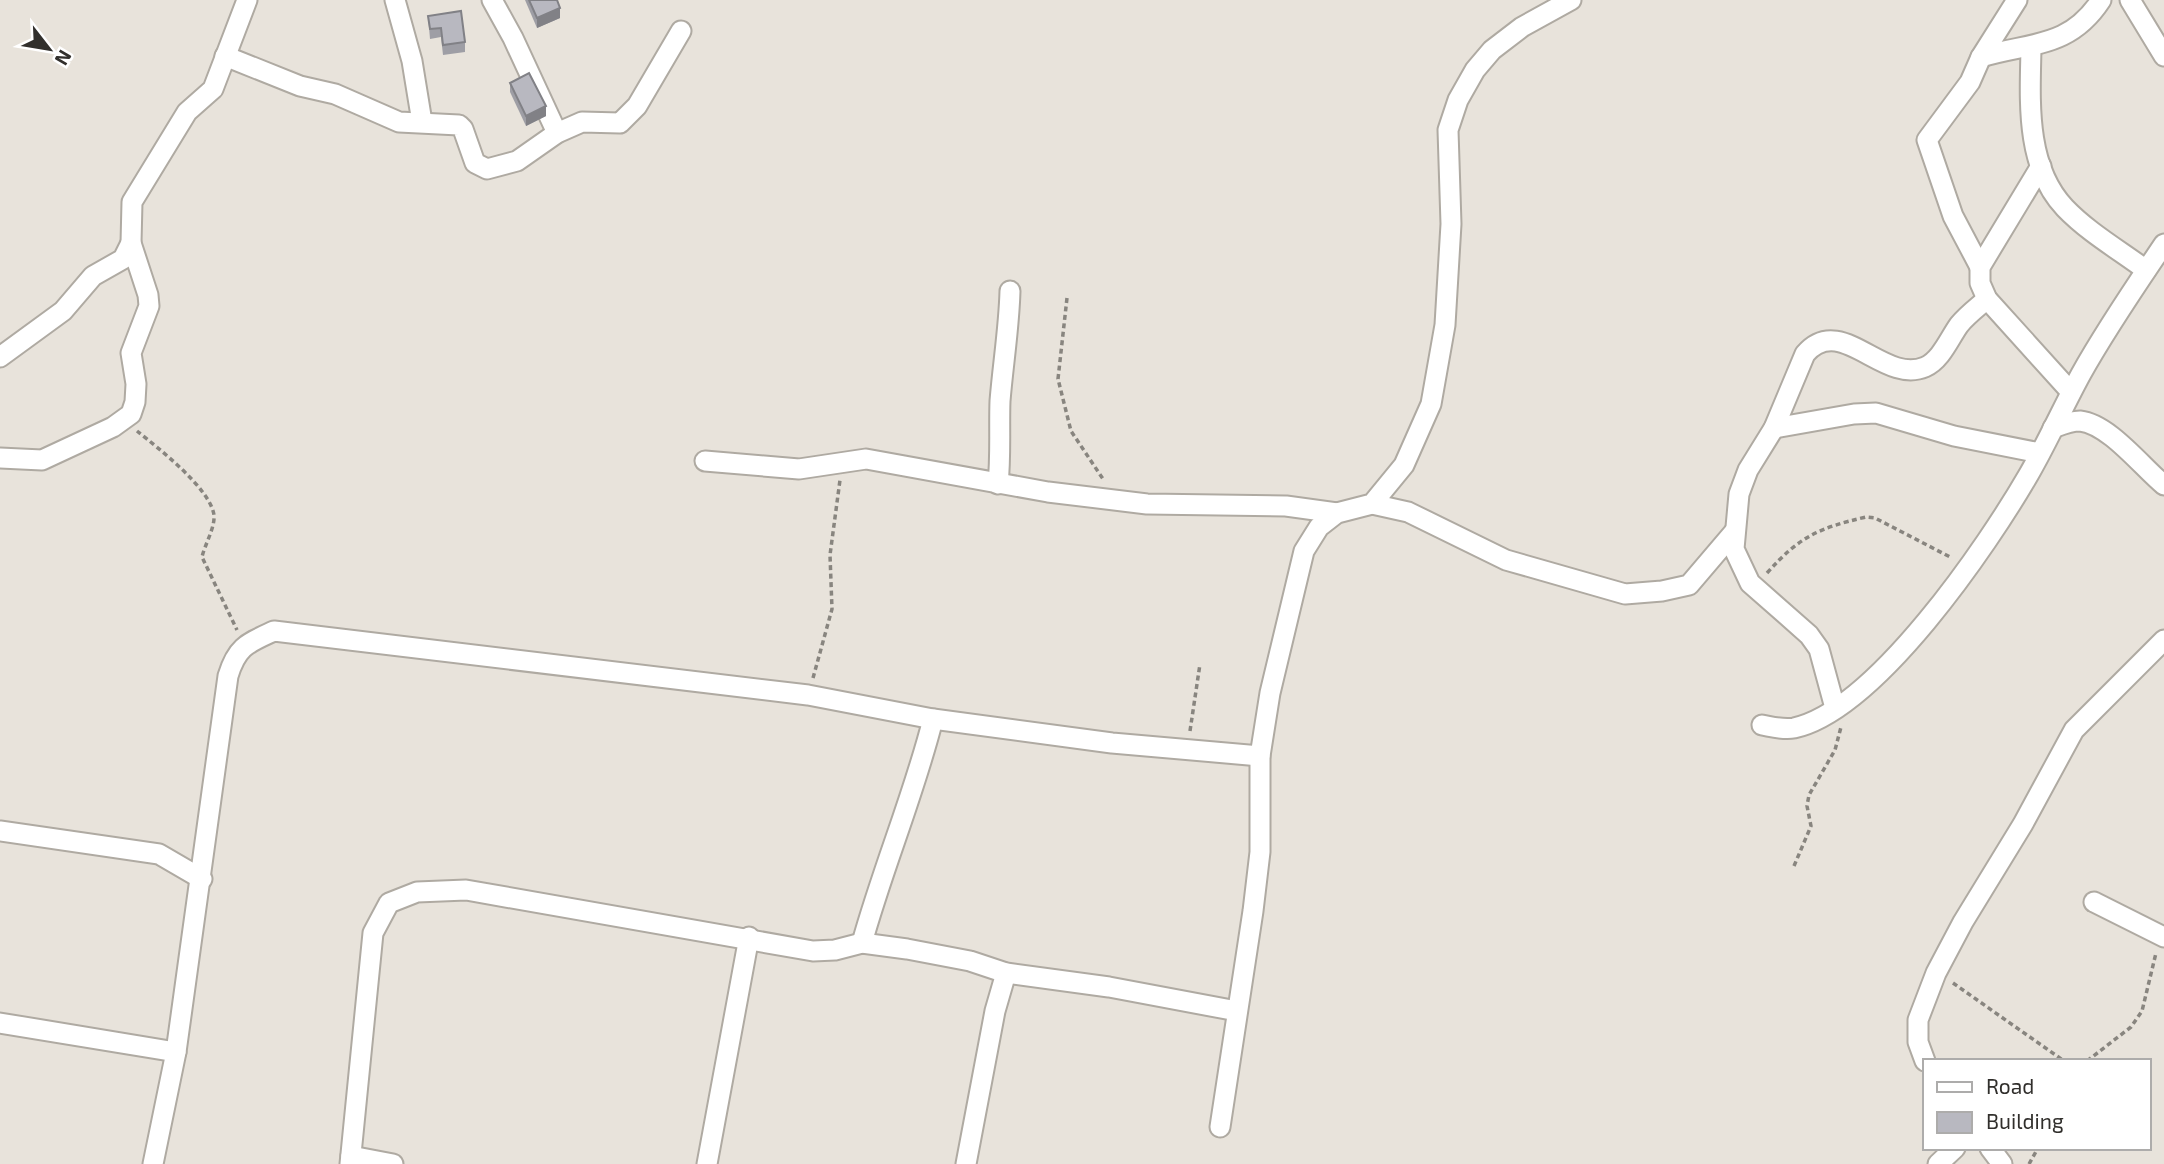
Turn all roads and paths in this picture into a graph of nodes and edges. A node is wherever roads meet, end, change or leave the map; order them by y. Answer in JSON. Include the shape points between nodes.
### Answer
{"nodes":[{"id":1,"x":247,"y":0,"type":"edge"},
{"id":2,"x":395,"y":0,"type":"edge"},
{"id":3,"x":492,"y":0,"type":"edge"},
{"id":4,"x":1571,"y":0,"type":"edge"},
{"id":5,"x":2017,"y":0,"type":"edge"},
{"id":6,"x":2101,"y":0,"type":"edge"},
{"id":7,"x":2130,"y":0,"type":"edge"},
{"id":8,"x":681,"y":31,"type":"dead end"},
{"id":9,"x":2031,"y":48,"type":"junction"},
{"id":10,"x":225,"y":56,"type":"junction"},
{"id":11,"x":2164,"y":56,"type":"edge"},
{"id":12,"x":1981,"y":57,"type":"junction"},
{"id":13,"x":422,"y":122,"type":"junction"},
{"id":14,"x":557,"y":133,"type":"junction"},
{"id":15,"x":2041,"y":166,"type":"junction"},
{"id":16,"x":131,"y":243,"type":"junction"},
{"id":17,"x":2164,"y":244,"type":"edge"},
{"id":18,"x":1980,"y":267,"type":"junction"},
{"id":19,"x":2146,"y":270,"type":"junction"},
{"id":20,"x":1010,"y":291,"type":"dead end"},
{"id":21,"x":1067,"y":298,"type":"dead end"},
{"id":22,"x":1987,"y":299,"type":"junction"},
{"id":23,"x":0,"y":357,"type":"edge"},
{"id":24,"x":2071,"y":392,"type":"junction"},
{"id":25,"x":125,"y":421,"type":"junction"},
{"id":26,"x":1774,"y":428,"type":"junction"},
{"id":27,"x":2053,"y":428,"type":"junction"},
{"id":28,"x":2039,"y":453,"type":"junction"},
{"id":29,"x":0,"y":458,"type":"edge"},
{"id":30,"x":843,"y":460,"type":"junction"},
{"id":31,"x":705,"y":461,"type":"dead end"},
{"id":32,"x":998,"y":484,"type":"junction"},
{"id":33,"x":2164,"y":485,"type":"edge"},
{"id":34,"x":1122,"y":500,"type":"junction"},
{"id":35,"x":1372,"y":504,"type":"junction"},
{"id":36,"x":1337,"y":513,"type":"junction"},
{"id":37,"x":1735,"y":531,"type":"junction"},
{"id":38,"x":1970,"y":566,"type":"junction"},
{"id":39,"x":1755,"y":588,"type":"junction"},
{"id":40,"x":2164,"y":640,"type":"edge"},
{"id":41,"x":244,"y":645,"type":"junction"},
{"id":42,"x":1200,"y":664,"type":"dead end"},
{"id":43,"x":808,"y":695,"type":"junction"},
{"id":44,"x":1835,"y":708,"type":"junction"},
{"id":45,"x":933,"y":719,"type":"junction"},
{"id":46,"x":1762,"y":725,"type":"dead end"},
{"id":47,"x":1187,"y":750,"type":"junction"},
{"id":48,"x":1260,"y":756,"type":"junction"},
{"id":49,"x":0,"y":831,"type":"edge"},
{"id":50,"x":1794,"y":866,"type":"dead end"},
{"id":51,"x":202,"y":879,"type":"junction"},
{"id":52,"x":2094,"y":902,"type":"dead end"},
{"id":53,"x":749,"y":937,"type":"junction"},
{"id":54,"x":2163,"y":937,"type":"edge"},
{"id":55,"x":862,"y":943,"type":"junction"},
{"id":56,"x":1936,"y":973,"type":"junction"},
{"id":57,"x":1006,"y":974,"type":"junction"},
{"id":58,"x":1237,"y":1011,"type":"junction"},
{"id":59,"x":0,"y":1023,"type":"edge"},
{"id":60,"x":176,"y":1052,"type":"junction"},
{"id":61,"x":1924,"y":1059,"type":"edge"},
{"id":62,"x":2061,"y":1059,"type":"edge"},
{"id":63,"x":2090,"y":1059,"type":"edge"},
{"id":64,"x":1220,"y":1127,"type":"dead end"},
{"id":65,"x":1953,"y":1150,"type":"edge"},
{"id":66,"x":350,"y":1160,"type":"edge"},
{"id":67,"x":153,"y":1164,"type":"edge"},
{"id":68,"x":393,"y":1164,"type":"edge"},
{"id":69,"x":708,"y":1164,"type":"edge"},
{"id":70,"x":966,"y":1164,"type":"edge"},
{"id":71,"x":1938,"y":1164,"type":"edge"}],
"edges":[{"from":1,"to":10,"type":"street"},
{"from":2,"to":13,"type":"street"},
{"from":3,"to":14,"type":"street"},
{"from":4,"to":35,"type":"street","via":[[1492,50],[1475,70],[1450,117],[1446,312],[1432,404],[1404,465]]},
{"from":5,"to":12,"type":"street"},
{"from":6,"to":9,"type":"street","via":[[2087,20],[2065,35]]},
{"from":7,"to":11,"type":"street"},
{"from":8,"to":14,"type":"street","via":[[629,116],[620,122],[582,122]]},
{"from":9,"to":12,"type":"street"},
{"from":9,"to":15,"type":"street","via":[[2029,96]]},
{"from":10,"to":13,"type":"street","via":[[300,86],[335,94],[390,120]]},
{"from":10,"to":16,"type":"street","via":[[213,89],[187,112],[132,202]]},
{"from":12,"to":18,"type":"street","via":[[1970,82],[1927,140],[1953,216]]},
{"from":13,"to":14,"type":"street","via":[[459,125],[475,163],[487,169],[517,161]]},
{"from":15,"to":18,"type":"street"},
{"from":15,"to":19,"type":"street","via":[[2048,187],[2065,208]]},
{"from":16,"to":23,"type":"street","via":[[123,259],[93,276],[63,311]]},
{"from":16,"to":25,"type":"street","via":[[149,306],[131,353],[135,402]]},
{"from":17,"to":19,"type":"street"},
{"from":18,"to":22,"type":"street"},
{"from":19,"to":24,"type":"street"},
{"from":20,"to":32,"type":"street"},
{"from":21,"to":34,"type":"path","via":[[1058,370],[1071,431],[1099,475]]},
{"from":22,"to":24,"type":"street"},
{"from":22,"to":26,"type":"street","via":[[1961,323],[1935,361],[1923,368],[1906,370],[1840,340],[1814,344],[1805,354]]},
{"from":24,"to":27,"type":"street"},
{"from":25,"to":29,"type":"street","via":[[42,460]]},
{"from":25,"to":41,"type":"path","via":[[164,453],[209,502],[214,517],[202,557]]},
{"from":26,"to":28,"type":"street","via":[[1875,414]]},
{"from":26,"to":37,"type":"street","via":[[1748,470],[1739,494]]},
{"from":27,"to":28,"type":"street"},
{"from":27,"to":33,"type":"street","via":[[2069,422],[2091,424],[2115,439]]},
{"from":28,"to":38,"type":"street"},
{"from":30,"to":31,"type":"street","via":[[799,469]]},
{"from":30,"to":32,"type":"street","via":[[866,459]]},
{"from":30,"to":43,"type":"path","via":[[830,555],[832,610]]},
{"from":32,"to":34,"type":"street"},
{"from":34,"to":36,"type":"street","via":[[1286,506]]},
{"from":35,"to":36,"type":"street"},
{"from":35,"to":37,"type":"street","via":[[1408,512],[1506,559],[1625,594],[1689,585]]},
{"from":36,"to":48,"type":"street","via":[[1319,527],[1304,551]]},
{"from":37,"to":39,"type":"street","via":[[1734,549]]},
{"from":38,"to":39,"type":"path","via":[[1867,517],[1813,531]]},
{"from":38,"to":44,"type":"street","via":[[1898,654]]},
{"from":39,"to":44,"type":"street","via":[[1819,649]]},
{"from":40,"to":56,"type":"street","via":[[2074,730]]},
{"from":41,"to":43,"type":"street","via":[[274,631],[313,634]]},
{"from":41,"to":51,"type":"street","via":[[228,676]]},
{"from":42,"to":47,"type":"path"},
{"from":43,"to":45,"type":"street"},
{"from":44,"to":46,"type":"street","via":[[1795,728]]},
{"from":44,"to":50,"type":"path","via":[[1840,737],[1809,795],[1811,826]]},
{"from":45,"to":47,"type":"street"},
{"from":45,"to":55,"type":"street"},
{"from":47,"to":48,"type":"street"},
{"from":48,"to":58,"type":"street","via":[[1259,852]]},
{"from":49,"to":51,"type":"street","via":[[159,854]]},
{"from":51,"to":60,"type":"street"},
{"from":52,"to":54,"type":"street"},
{"from":53,"to":55,"type":"street","via":[[813,951]]},
{"from":53,"to":66,"type":"street","via":[[467,890],[418,892],[389,903],[373,933]]},
{"from":53,"to":69,"type":"street"},
{"from":54,"to":63,"type":"path","via":[[2142,1011],[2131,1027]]},
{"from":55,"to":57,"type":"street","via":[[970,961]]},
{"from":56,"to":61,"type":"street","via":[[1918,1020]]},
{"from":56,"to":62,"type":"path"},
{"from":57,"to":58,"type":"street"},
{"from":57,"to":70,"type":"street"},
{"from":58,"to":64,"type":"street"},
{"from":59,"to":60,"type":"street"},
{"from":60,"to":67,"type":"street"},
{"from":65,"to":71,"type":"street"},
{"from":66,"to":68,"type":"street"}]}
